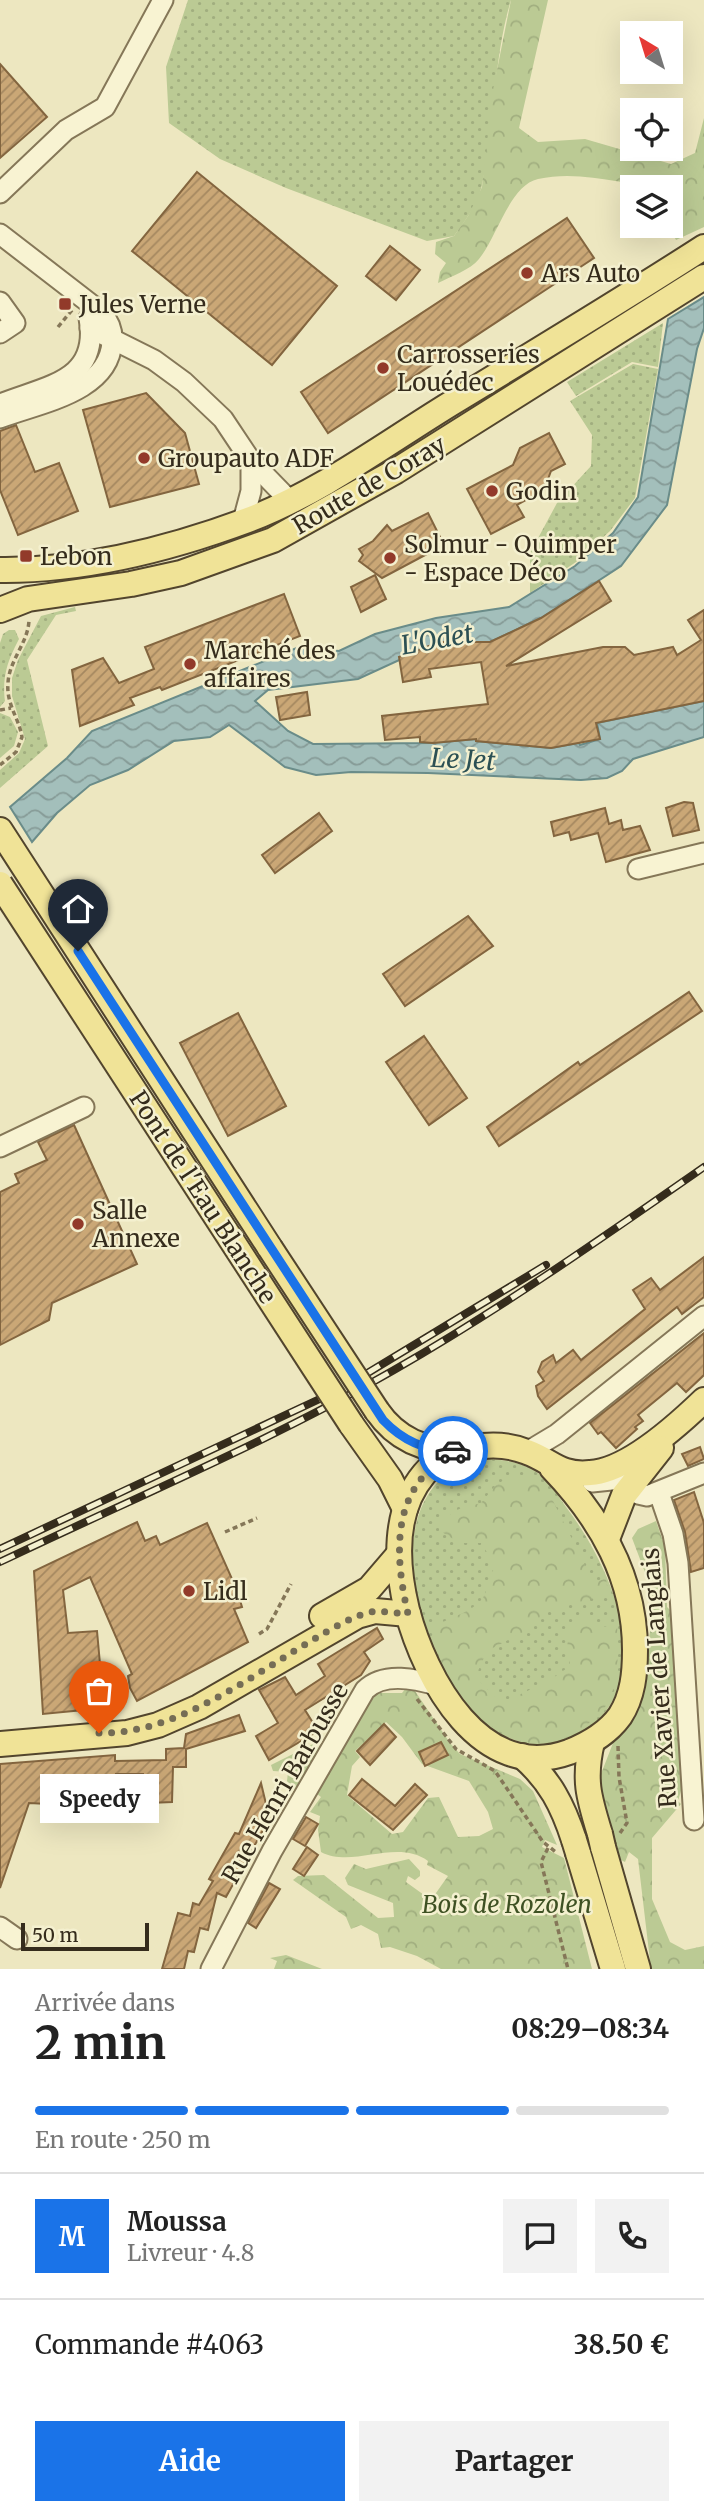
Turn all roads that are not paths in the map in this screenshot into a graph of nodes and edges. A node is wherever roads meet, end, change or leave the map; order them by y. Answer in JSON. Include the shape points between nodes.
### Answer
{"nodes":[{"id":1,"x":163,"y":0,"type":"edge"},
{"id":2,"x":0,"y":193,"type":"edge"},
{"id":3,"x":0,"y":234,"type":"edge"},
{"id":4,"x":696,"y":252,"type":"edge"},
{"id":5,"x":704,"y":277,"type":"edge"},
{"id":6,"x":82,"y":299,"type":"junction"},
{"id":7,"x":0,"y":302,"type":"edge"},
{"id":8,"x":90,"y":328,"type":"junction"},
{"id":9,"x":0,"y":333,"type":"edge"},
{"id":10,"x":112,"y":333,"type":"junction"},
{"id":11,"x":1,"y":412,"type":"edge"},
{"id":12,"x":251,"y":461,"type":"junction"},
{"id":13,"x":289,"y":500,"type":"junction"},
{"id":14,"x":243,"y":521,"type":"junction"},
{"id":15,"x":0,"y":570,"type":"edge"},
{"id":16,"x":0,"y":610,"type":"edge"},
{"id":17,"x":0,"y":830,"type":"edge"},
{"id":18,"x":704,"y":853,"type":"edge"},
{"id":19,"x":638,"y":869,"type":"dead end"},
{"id":20,"x":0,"y":884,"type":"edge"},
{"id":21,"x":84,"y":1107,"type":"dead end"},
{"id":22,"x":0,"y":1147,"type":"edge"},
{"id":23,"x":704,"y":1316,"type":"edge"},
{"id":24,"x":701,"y":1403,"type":"edge"},
{"id":25,"x":460,"y":1451,"type":"junction"},
{"id":26,"x":527,"y":1452,"type":"junction"},
{"id":27,"x":552,"y":1468,"type":"junction"},
{"id":28,"x":704,"y":1473,"type":"edge"},
{"id":29,"x":631,"y":1484,"type":"junction"},
{"id":30,"x":570,"y":1488,"type":"junction"},
{"id":31,"x":659,"y":1493,"type":"junction"},
{"id":32,"x":405,"y":1510,"type":"junction"},
{"id":33,"x":607,"y":1539,"type":"junction"},
{"id":34,"x":399,"y":1554,"type":"junction"},
{"id":35,"x":408,"y":1614,"type":"junction"},
{"id":36,"x":266,"y":1648,"type":"junction"},
{"id":37,"x":439,"y":1686,"type":"junction"},
{"id":38,"x":592,"y":1742,"type":"junction"},
{"id":39,"x":0,"y":1744,"type":"edge"},
{"id":40,"x":522,"y":1756,"type":"junction"},
{"id":41,"x":694,"y":1820,"type":"dead end"},
{"id":42,"x":0,"y":1927,"type":"edge"},
{"id":43,"x":17,"y":1939,"type":"dead end"},
{"id":44,"x":211,"y":1969,"type":"edge"},
{"id":45,"x":613,"y":1969,"type":"edge"},
{"id":46,"x":638,"y":1969,"type":"edge"}],
"edges":[{"from":1,"to":2,"type":"street","via":[[105,107],[66,130]]},
{"from":3,"to":6,"type":"street"},
{"from":4,"to":13,"type":"main road","name":"Route de Coray"},
{"from":5,"to":16,"type":"main road","name":"Route de Coray","via":[[396,471],[273,540],[181,573],[28,599]]},
{"from":6,"to":8,"type":"street"},
{"from":6,"to":10,"type":"street","via":[[101,312]]},
{"from":7,"to":9,"type":"street","via":[[15,323]]},
{"from":8,"to":10,"type":"street"},
{"from":8,"to":11,"type":"street","via":[[89,352],[74,373]]},
{"from":10,"to":11,"type":"street","via":[[108,362],[88,384]]},
{"from":10,"to":12,"type":"street","via":[[154,360],[215,410]]},
{"from":12,"to":13,"type":"street"},
{"from":12,"to":14,"type":"street","via":[[251,491]]},
{"from":13,"to":14,"type":"main road","name":"Route de Coray"},
{"from":14,"to":15,"type":"main road","name":"Route de Coray","via":[[109,559]]},
{"from":17,"to":25,"type":"main road","name":"Pont de l'Eau Blanche","bridge":true,"via":[[377,1411],[397,1434],[410,1441],[434,1450]]},
{"from":18,"to":19,"type":"street"},
{"from":20,"to":32,"type":"main road","name":"Pont de l'Eau Blanche","bridge":true,"via":[[390,1479]]},
{"from":21,"to":22,"type":"street"},
{"from":23,"to":26,"type":"street","via":[[557,1434]]},
{"from":24,"to":27,"type":"main road","via":[[629,1460],[611,1468],[588,1474]]},
{"from":24,"to":29,"type":"main road"},
{"from":25,"to":26,"type":"main road","via":[[490,1446]]},
{"from":25,"to":32,"type":"main road","via":[[426,1471]]},
{"from":26,"to":27,"type":"main road"},
{"from":27,"to":30,"type":"main road"},
{"from":28,"to":31,"type":"street"},
{"from":29,"to":30,"type":"street","via":[[611,1479]]},
{"from":29,"to":31,"type":"street","via":[[644,1496]]},
{"from":29,"to":33,"type":"main road"},
{"from":30,"to":33,"type":"main road"},
{"from":31,"to":41,"type":"street","name":"Rue Xavier de Langlais","via":[[678,1563]]},
{"from":32,"to":34,"type":"main road"},
{"from":33,"to":38,"type":"main road","via":[[628,1592],[635,1665],[626,1704]]},
{"from":34,"to":35,"type":"main road"},
{"from":34,"to":36,"type":"main road","via":[[369,1589]]},
{"from":35,"to":36,"type":"main road","via":[[367,1612]]},
{"from":35,"to":37,"type":"main road"},
{"from":36,"to":39,"type":"main road","via":[[181,1702],[99,1733]]},
{"from":37,"to":40,"type":"main road","via":[[483,1740]]},
{"from":37,"to":44,"type":"street","name":"Rue Henri Barbusse","via":[[398,1678],[365,1690],[272,1851]]},
{"from":38,"to":40,"type":"main road","via":[[563,1754]]},
{"from":38,"to":46,"type":"main road","via":[[586,1782],[609,1837]]},
{"from":40,"to":45,"type":"main road","via":[[556,1795]]},
{"from":42,"to":43,"type":"street"}]}
